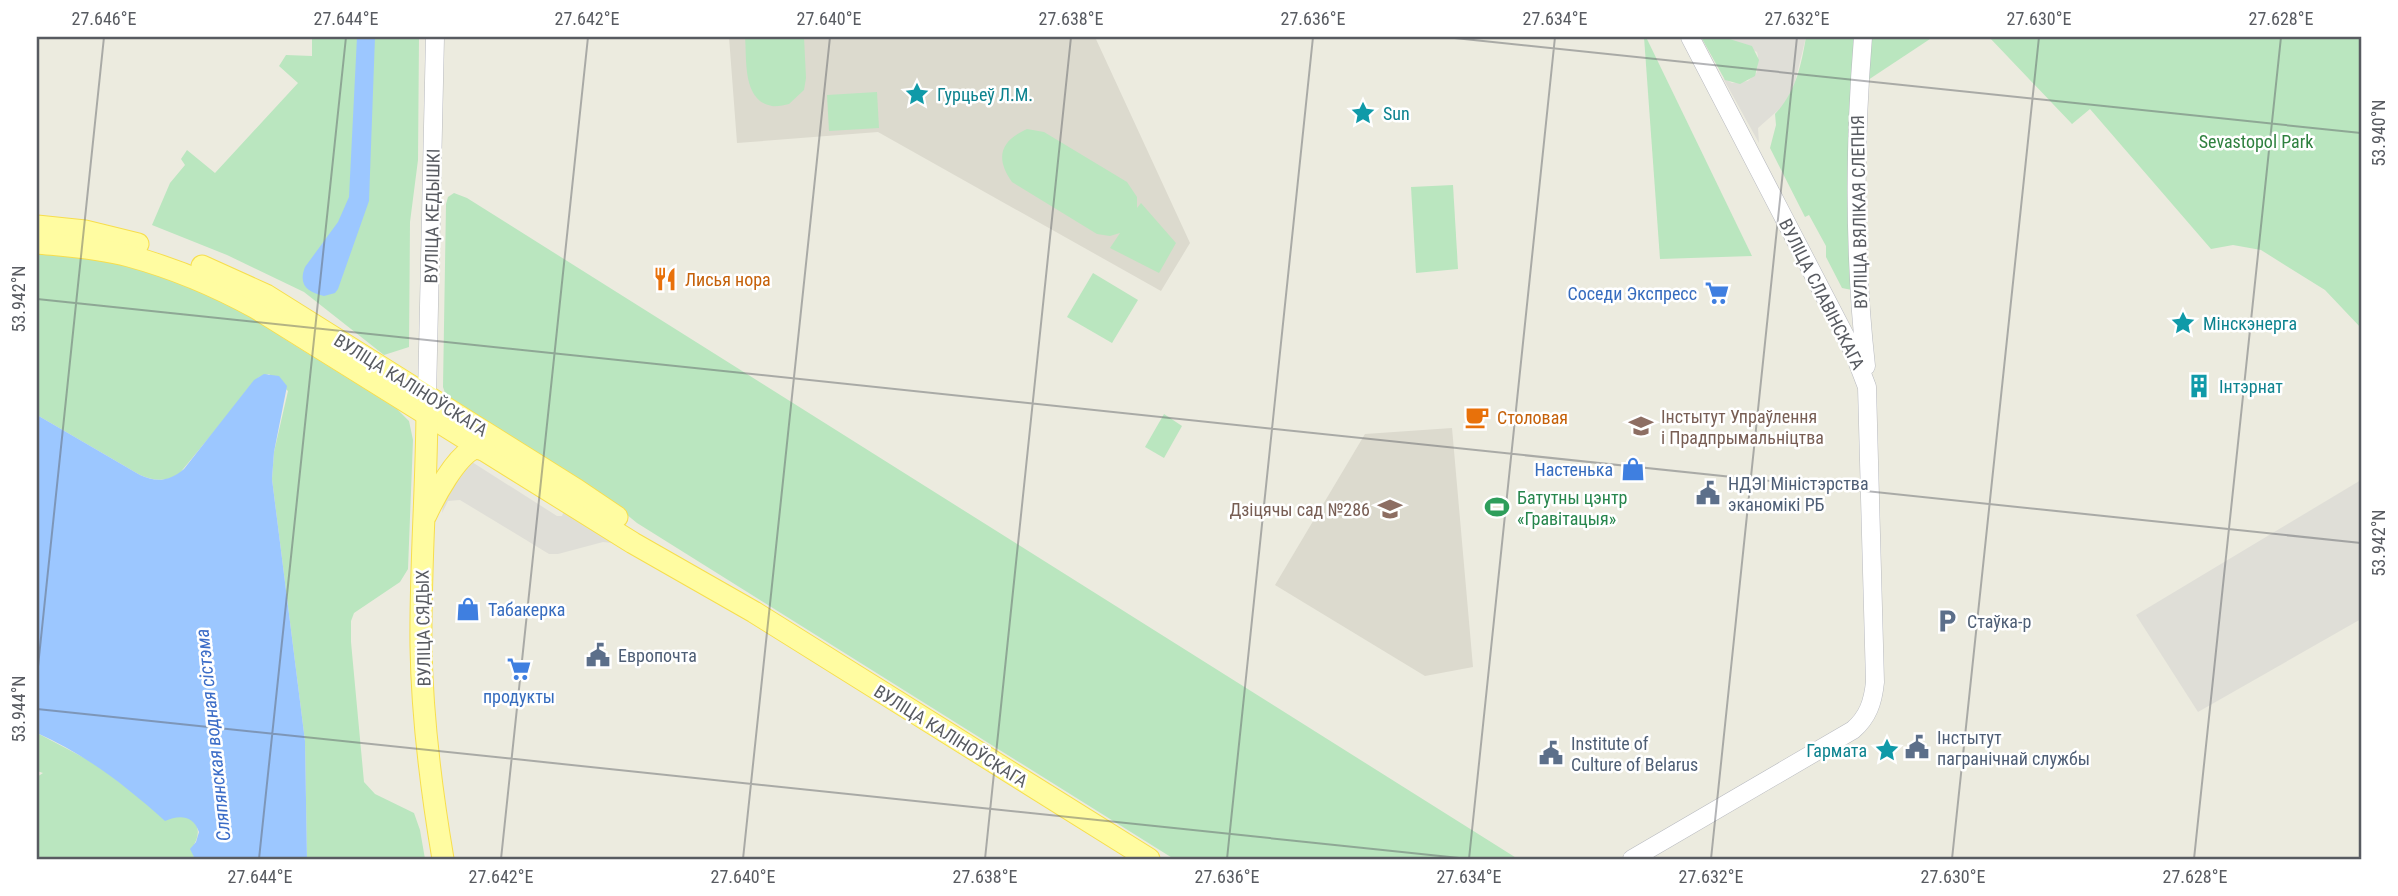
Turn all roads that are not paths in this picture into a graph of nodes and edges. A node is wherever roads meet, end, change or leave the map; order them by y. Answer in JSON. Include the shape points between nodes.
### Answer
{"nodes":[{"id":1,"x":435,"y":37,"type":"edge"},
{"id":2,"x":1690,"y":37,"type":"edge"},
{"id":3,"x":1863,"y":37,"type":"edge"},
{"id":4,"x":37,"y":226,"type":"edge"},
{"id":5,"x":37,"y":243,"type":"edge"},
{"id":6,"x":1859,"y":303,"type":"junction"},
{"id":7,"x":1834,"y":314,"type":"junction"},
{"id":8,"x":1867,"y":387,"type":"junction"},
{"id":9,"x":427,"y":406,"type":"junction"},
{"id":10,"x":485,"y":450,"type":"junction"},
{"id":11,"x":423,"y":520,"type":"junction"},
{"id":12,"x":754,"y":612,"type":"junction"},
{"id":13,"x":443,"y":859,"type":"edge"},
{"id":14,"x":1149,"y":859,"type":"edge"},
{"id":15,"x":1632,"y":859,"type":"edge"}],
"edges":[{"from":1,"to":9,"type":"street","name":"ВУЛІЦА КЕДЫШКІ"},
{"from":2,"to":7,"type":"street","name":"ВУЛІЦА СЛАВІНСКАГА"},
{"from":3,"to":6,"type":"street","name":"ВУЛІЦА ВЯЛІКАЯ СЛЕПНЯ","via":[[1857,164]]},
{"from":4,"to":9,"type":"main road","name":"ВУЛІЦА КАЛІНОЎСКАГА","via":[[131,242],[236,281],[265,295]]},
{"from":5,"to":9,"type":"main road","name":"ВУЛІЦА КАЛІНОЎСКАГА","via":[[128,255],[229,293]]},
{"from":6,"to":7,"type":"street"},
{"from":6,"to":8,"type":"street","name":"ВУЛІЦА ВЯЛІКАЯ СЛЕПНЯ"},
{"from":7,"to":8,"type":"street","name":"ВУЛІЦА СЛАВІНСКАГА"},
{"from":8,"to":15,"type":"street","name":"ВУЛІЦА СЛАВІНСКАГА","via":[[1875,675],[1867,715],[1844,736]]},
{"from":9,"to":10,"type":"main road","name":"ВУЛІЦА КАЛІНОЎСКАГА"},
{"from":9,"to":11,"type":"main road","name":"ВУЛІЦА СЯДЫХ"},
{"from":9,"to":12,"type":"main road","name":"ВУЛІЦА КАЛІНОЎСКАГА","via":[[577,490]]},
{"from":10,"to":11,"type":"main road","via":[[475,448],[463,456]]},
{"from":10,"to":12,"type":"main road","name":"ВУЛІЦА КАЛІНОЎСКАГА"},
{"from":11,"to":13,"type":"main road","name":"ВУЛІЦА СЯДЫХ","via":[[424,701],[429,775]]},
{"from":12,"to":14,"type":"main road","name":"ВУЛІЦА КАЛІНОЎСКАГА"}]}
